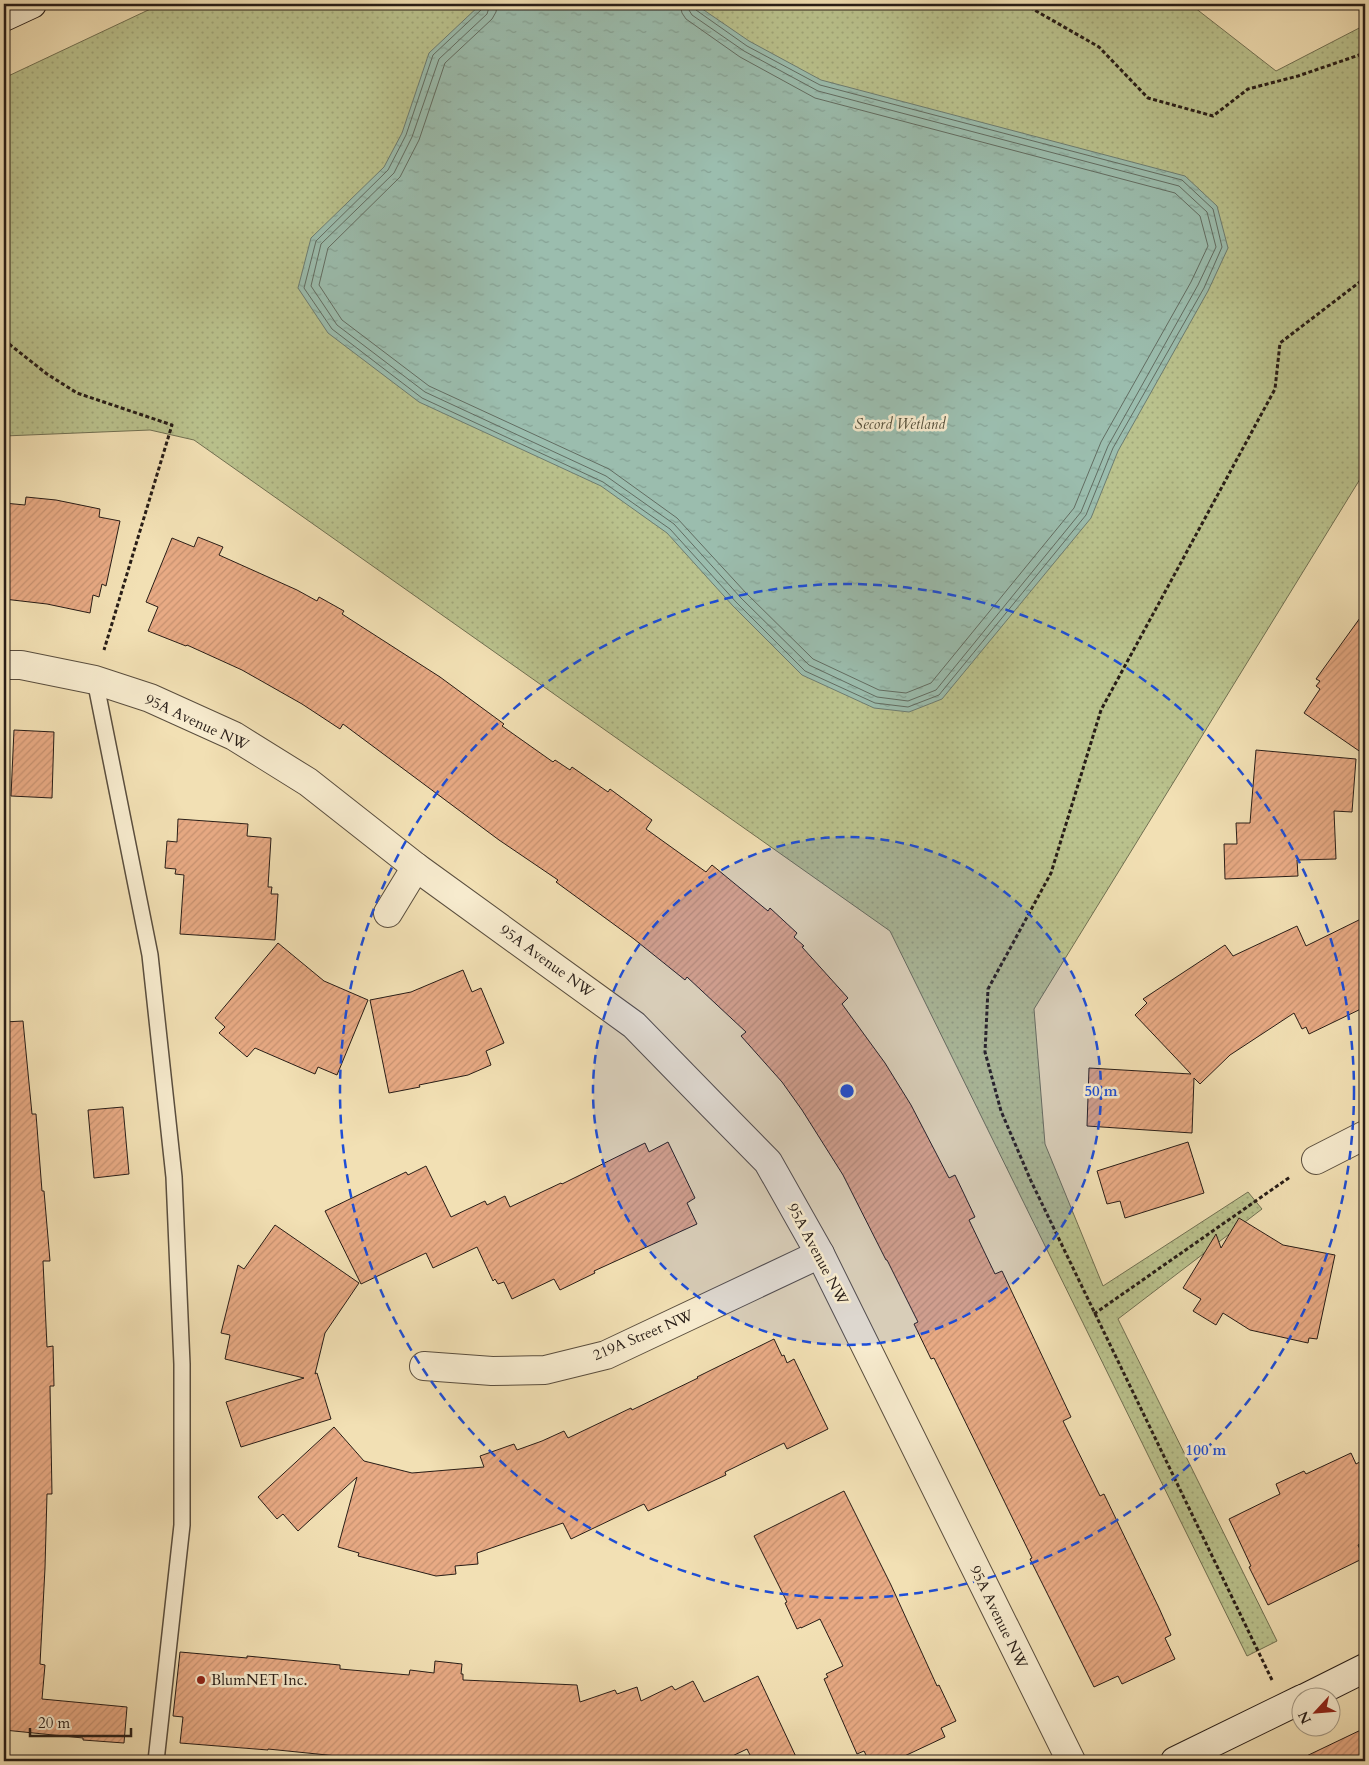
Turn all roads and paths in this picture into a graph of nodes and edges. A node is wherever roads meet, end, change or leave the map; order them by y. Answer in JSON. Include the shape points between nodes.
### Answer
{"nodes":[{"id":1,"x":32,"y":4,"type":"edge"},
{"id":2,"x":1024,"y":4,"type":"edge"},
{"id":3,"x":4,"y":17,"type":"edge"},
{"id":4,"x":1365,"y":53,"type":"edge"},
{"id":5,"x":1365,"y":278,"type":"edge"},
{"id":6,"x":4,"y":340,"type":"edge"},
{"id":7,"x":4,"y":665,"type":"edge"},
{"id":8,"x":95,"y":680,"type":"junction"},
{"id":9,"x":416,"y":867,"type":"junction"},
{"id":10,"x":388,"y":913,"type":"dead end"},
{"id":11,"x":1365,"y":1135,"type":"edge"},
{"id":12,"x":1316,"y":1160,"type":"joint"},
{"id":13,"x":820,"y":1254,"type":"junction"},
{"id":14,"x":1094,"y":1314,"type":"junction"},
{"id":15,"x":424,"y":1366,"type":"dead end"},
{"id":16,"x":1365,"y":1668,"type":"edge"},
{"id":17,"x":1324,"y":1688,"type":"edge"},
{"id":18,"x":1292,"y":1691,"type":"edge"},
{"id":19,"x":1292,"y":1703,"type":"edge"},
{"id":20,"x":156,"y":1761,"type":"edge"},
{"id":21,"x":1071,"y":1761,"type":"edge"},
{"id":22,"x":1175,"y":1761,"type":"edge"}],
"edges":[{"from":1,"to":3,"type":"street"},
{"from":2,"to":4,"type":"path","via":[[1099,47],[1148,98],[1213,116],[1248,89]]},
{"from":5,"to":14,"type":"path","via":[[1280,343],[1276,389],[1101,710],[1051,873],[988,989],[986,1052],[1001,1111]]},
{"from":6,"to":8,"type":"path","via":[[77,393],[172,425]]},
{"from":7,"to":8,"type":"street","name":"95A Avenue NW","via":[[20,665]]},
{"from":8,"to":9,"type":"street","name":"95A Avenue NW","via":[[150,698],[234,736],[308,782]]},
{"from":8,"to":20,"type":"lane","via":[[150,955],[174,1177],[182,1364],[182,1525]]},
{"from":9,"to":10,"type":"street"},
{"from":9,"to":13,"type":"street","name":"95A Avenue NW","via":[[634,1025],[768,1162]]},
{"from":11,"to":12,"type":"street"},
{"from":12,"to":14,"type":"path"},
{"from":13,"to":15,"type":"street","name":"219A Street NW","via":[[606,1355],[545,1370],[492,1371]]},
{"from":13,"to":21,"type":"street","name":"95A Avenue NW"},
{"from":14,"to":18,"type":"path"},
{"from":16,"to":17,"type":"street"},
{"from":19,"to":22,"type":"street"}]}
